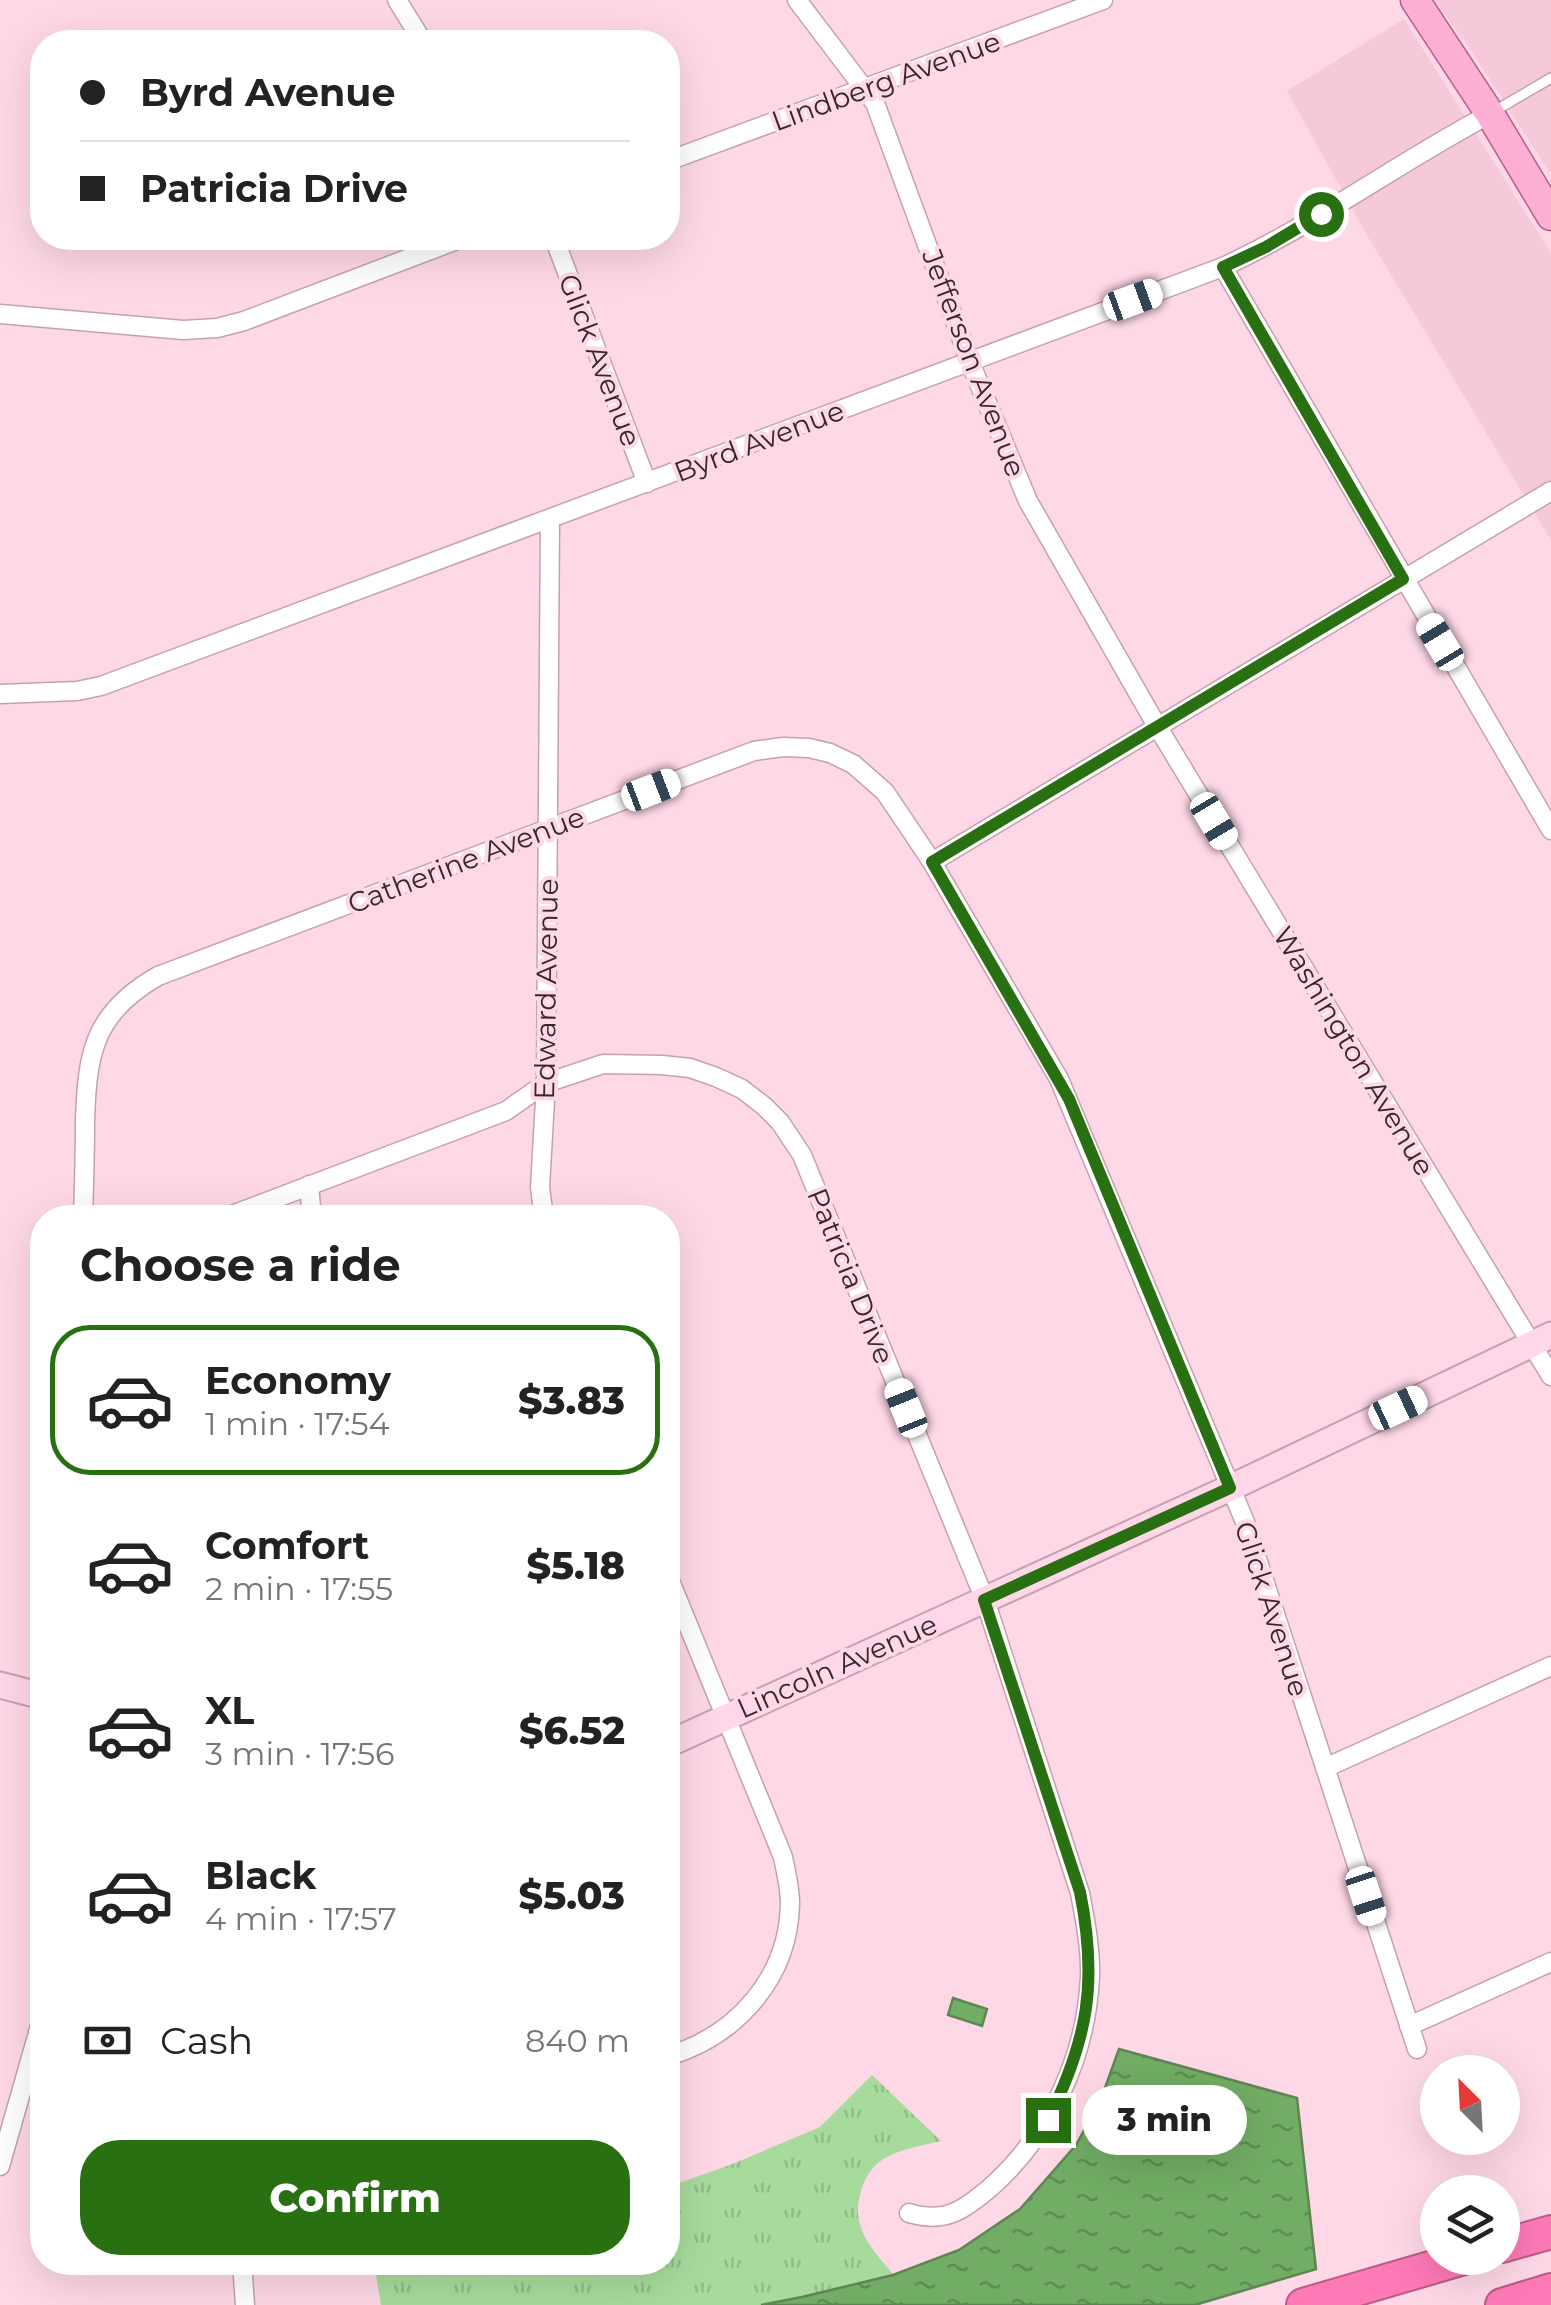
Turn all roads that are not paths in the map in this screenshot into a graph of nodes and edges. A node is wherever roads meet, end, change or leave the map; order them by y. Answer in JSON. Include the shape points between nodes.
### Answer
{"nodes":[{"id":1,"x":397,"y":0,"type":"edge"},
{"id":2,"x":797,"y":0,"type":"edge"},
{"id":3,"x":1103,"y":0,"type":"edge"},
{"id":4,"x":1415,"y":0,"type":"edge"},
{"id":5,"x":1077,"y":4,"type":"edge"},
{"id":6,"x":416,"y":30,"type":"edge"},
{"id":7,"x":1551,"y":78,"type":"edge"},
{"id":8,"x":865,"y":88,"type":"junction"},
{"id":9,"x":1490,"y":114,"type":"junction"},
{"id":10,"x":680,"y":156,"type":"edge"},
{"id":11,"x":1551,"y":216,"type":"edge"},
{"id":12,"x":430,"y":250,"type":"edge"},
{"id":13,"x":559,"y":250,"type":"edge"},
{"id":14,"x":1223,"y":267,"type":"junction"},
{"id":15,"x":0,"y":314,"type":"edge"},
{"id":16,"x":970,"y":362,"type":"junction"},
{"id":17,"x":647,"y":484,"type":"junction"},
{"id":18,"x":1551,"y":491,"type":"edge"},
{"id":19,"x":550,"y":519,"type":"junction"},
{"id":20,"x":1403,"y":579,"type":"junction"},
{"id":21,"x":0,"y":694,"type":"edge"},
{"id":22,"x":1156,"y":726,"type":"junction"},
{"id":23,"x":548,"y":829,"type":"junction"},
{"id":24,"x":1551,"y":830,"type":"edge"},
{"id":25,"x":932,"y":862,"type":"junction"},
{"id":26,"x":546,"y":1082,"type":"junction"},
{"id":27,"x":309,"y":1185,"type":"junction"},
{"id":28,"x":83,"y":1205,"type":"edge"},
{"id":29,"x":257,"y":1205,"type":"edge"},
{"id":30,"x":311,"y":1205,"type":"edge"},
{"id":31,"x":542,"y":1205,"type":"edge"},
{"id":32,"x":1542,"y":1340,"type":"edge"},
{"id":33,"x":1551,"y":1376,"type":"edge"},
{"id":34,"x":1230,"y":1488,"type":"junction"},
{"id":35,"x":984,"y":1600,"type":"junction"},
{"id":36,"x":680,"y":1605,"type":"edge"},
{"id":37,"x":1551,"y":1666,"type":"edge"},
{"id":38,"x":0,"y":1685,"type":"edge"},
{"id":39,"x":30,"y":1693,"type":"edge"},
{"id":40,"x":726,"y":1717,"type":"junction"},
{"id":41,"x":680,"y":1738,"type":"edge"},
{"id":42,"x":1325,"y":1768,"type":"junction"},
{"id":43,"x":1551,"y":1962,"type":"edge"},
{"id":44,"x":1409,"y":2026,"type":"junction"},
{"id":45,"x":1417,"y":2050,"type":"dead end"},
{"id":46,"x":680,"y":2051,"type":"edge"},
{"id":47,"x":30,"y":2062,"type":"edge"},
{"id":48,"x":0,"y":2166,"type":"edge"},
{"id":49,"x":908,"y":2212,"type":"dead end"},
{"id":50,"x":1551,"y":2232,"type":"edge"},
{"id":51,"x":1520,"y":2241,"type":"edge"},
{"id":52,"x":1420,"y":2271,"type":"edge"},
{"id":53,"x":243,"y":2275,"type":"edge"},
{"id":54,"x":1551,"y":2290,"type":"edge"},
{"id":55,"x":245,"y":2305,"type":"edge"},
{"id":56,"x":1302,"y":2305,"type":"edge"},
{"id":57,"x":1502,"y":2305,"type":"edge"}],
"edges":[{"from":1,"to":6,"type":"street"},
{"from":2,"to":8,"type":"street","name":"Jefferson Avenue"},
{"from":3,"to":5,"type":"street","name":"Lindberg Avenue"},
{"from":4,"to":9,"type":"main road"},
{"from":5,"to":8,"type":"street","name":"Lindberg Avenue"},
{"from":7,"to":9,"type":"lane"},
{"from":8,"to":10,"type":"street","name":"Lindberg Avenue"},
{"from":8,"to":16,"type":"street","name":"Jefferson Avenue"},
{"from":9,"to":11,"type":"main road"},
{"from":9,"to":14,"type":"street","name":"Byrd Avenue"},
{"from":12,"to":15,"type":"street","via":[[217,328]]},
{"from":13,"to":17,"type":"street","name":"Glick Avenue"},
{"from":14,"to":16,"type":"street","name":"Byrd Avenue"},
{"from":14,"to":20,"type":"street"},
{"from":16,"to":17,"type":"street","name":"Byrd Avenue"},
{"from":16,"to":22,"type":"street","name":"Jefferson Avenue","via":[[1028,501]]},
{"from":17,"to":19,"type":"street","name":"Byrd Avenue"},
{"from":18,"to":20,"type":"street"},
{"from":19,"to":21,"type":"street","name":"Byrd Avenue","via":[[101,686]]},
{"from":19,"to":23,"type":"street","name":"Edward Avenue"},
{"from":20,"to":22,"type":"street"},
{"from":20,"to":24,"type":"street"},
{"from":22,"to":25,"type":"street"},
{"from":22,"to":32,"type":"street","name":"Washington Avenue"},
{"from":23,"to":25,"type":"street","name":"Catherine Avenue","via":[[754,752],[809,748],[870,777]]},
{"from":23,"to":26,"type":"street","name":"Edward Avenue"},
{"from":23,"to":28,"type":"street","name":"Catherine Avenue","via":[[140,986],[102,1026],[91,1054]]},
{"from":25,"to":34,"type":"street","name":"Glick Avenue","via":[[1069,1099]]},
{"from":26,"to":27,"type":"street","name":"Patricia Drive","via":[[506,1111]]},
{"from":26,"to":31,"type":"street","name":"Edward Avenue"},
{"from":26,"to":35,"type":"street","name":"Patricia Drive","via":[[602,1064],[690,1068],[742,1090],[780,1122],[802,1155]]},
{"from":27,"to":29,"type":"street","name":"Patricia Drive"},
{"from":27,"to":30,"type":"street"},
{"from":32,"to":33,"type":"street","name":"Washington Avenue"},
{"from":32,"to":34,"type":"street","name":"Lincoln Avenue"},
{"from":34,"to":35,"type":"street","name":"Lincoln Avenue"},
{"from":34,"to":42,"type":"street","name":"Glick Avenue"},
{"from":35,"to":40,"type":"street","name":"Lincoln Avenue"},
{"from":35,"to":49,"type":"street","name":"Patricia Drive","via":[[1080,1892],[1088,1933],[1088,2004],[1066,2083],[1024,2153],[956,2213],[939,2218]]},
{"from":36,"to":40,"type":"street"},
{"from":37,"to":42,"type":"street"},
{"from":38,"to":39,"type":"street"},
{"from":40,"to":41,"type":"street","name":"Lincoln Avenue"},
{"from":40,"to":46,"type":"street","via":[[783,1857],[790,1906],[779,1959],[751,2006],[709,2040]]},
{"from":42,"to":44,"type":"street","name":"Glick Avenue"},
{"from":43,"to":44,"type":"street"},
{"from":44,"to":45,"type":"street","name":"Glick Avenue"},
{"from":47,"to":48,"type":"street"},
{"from":50,"to":51,"type":"highway"},
{"from":52,"to":56,"type":"highway"},
{"from":53,"to":55,"type":"street"},
{"from":54,"to":57,"type":"highway"}]}
